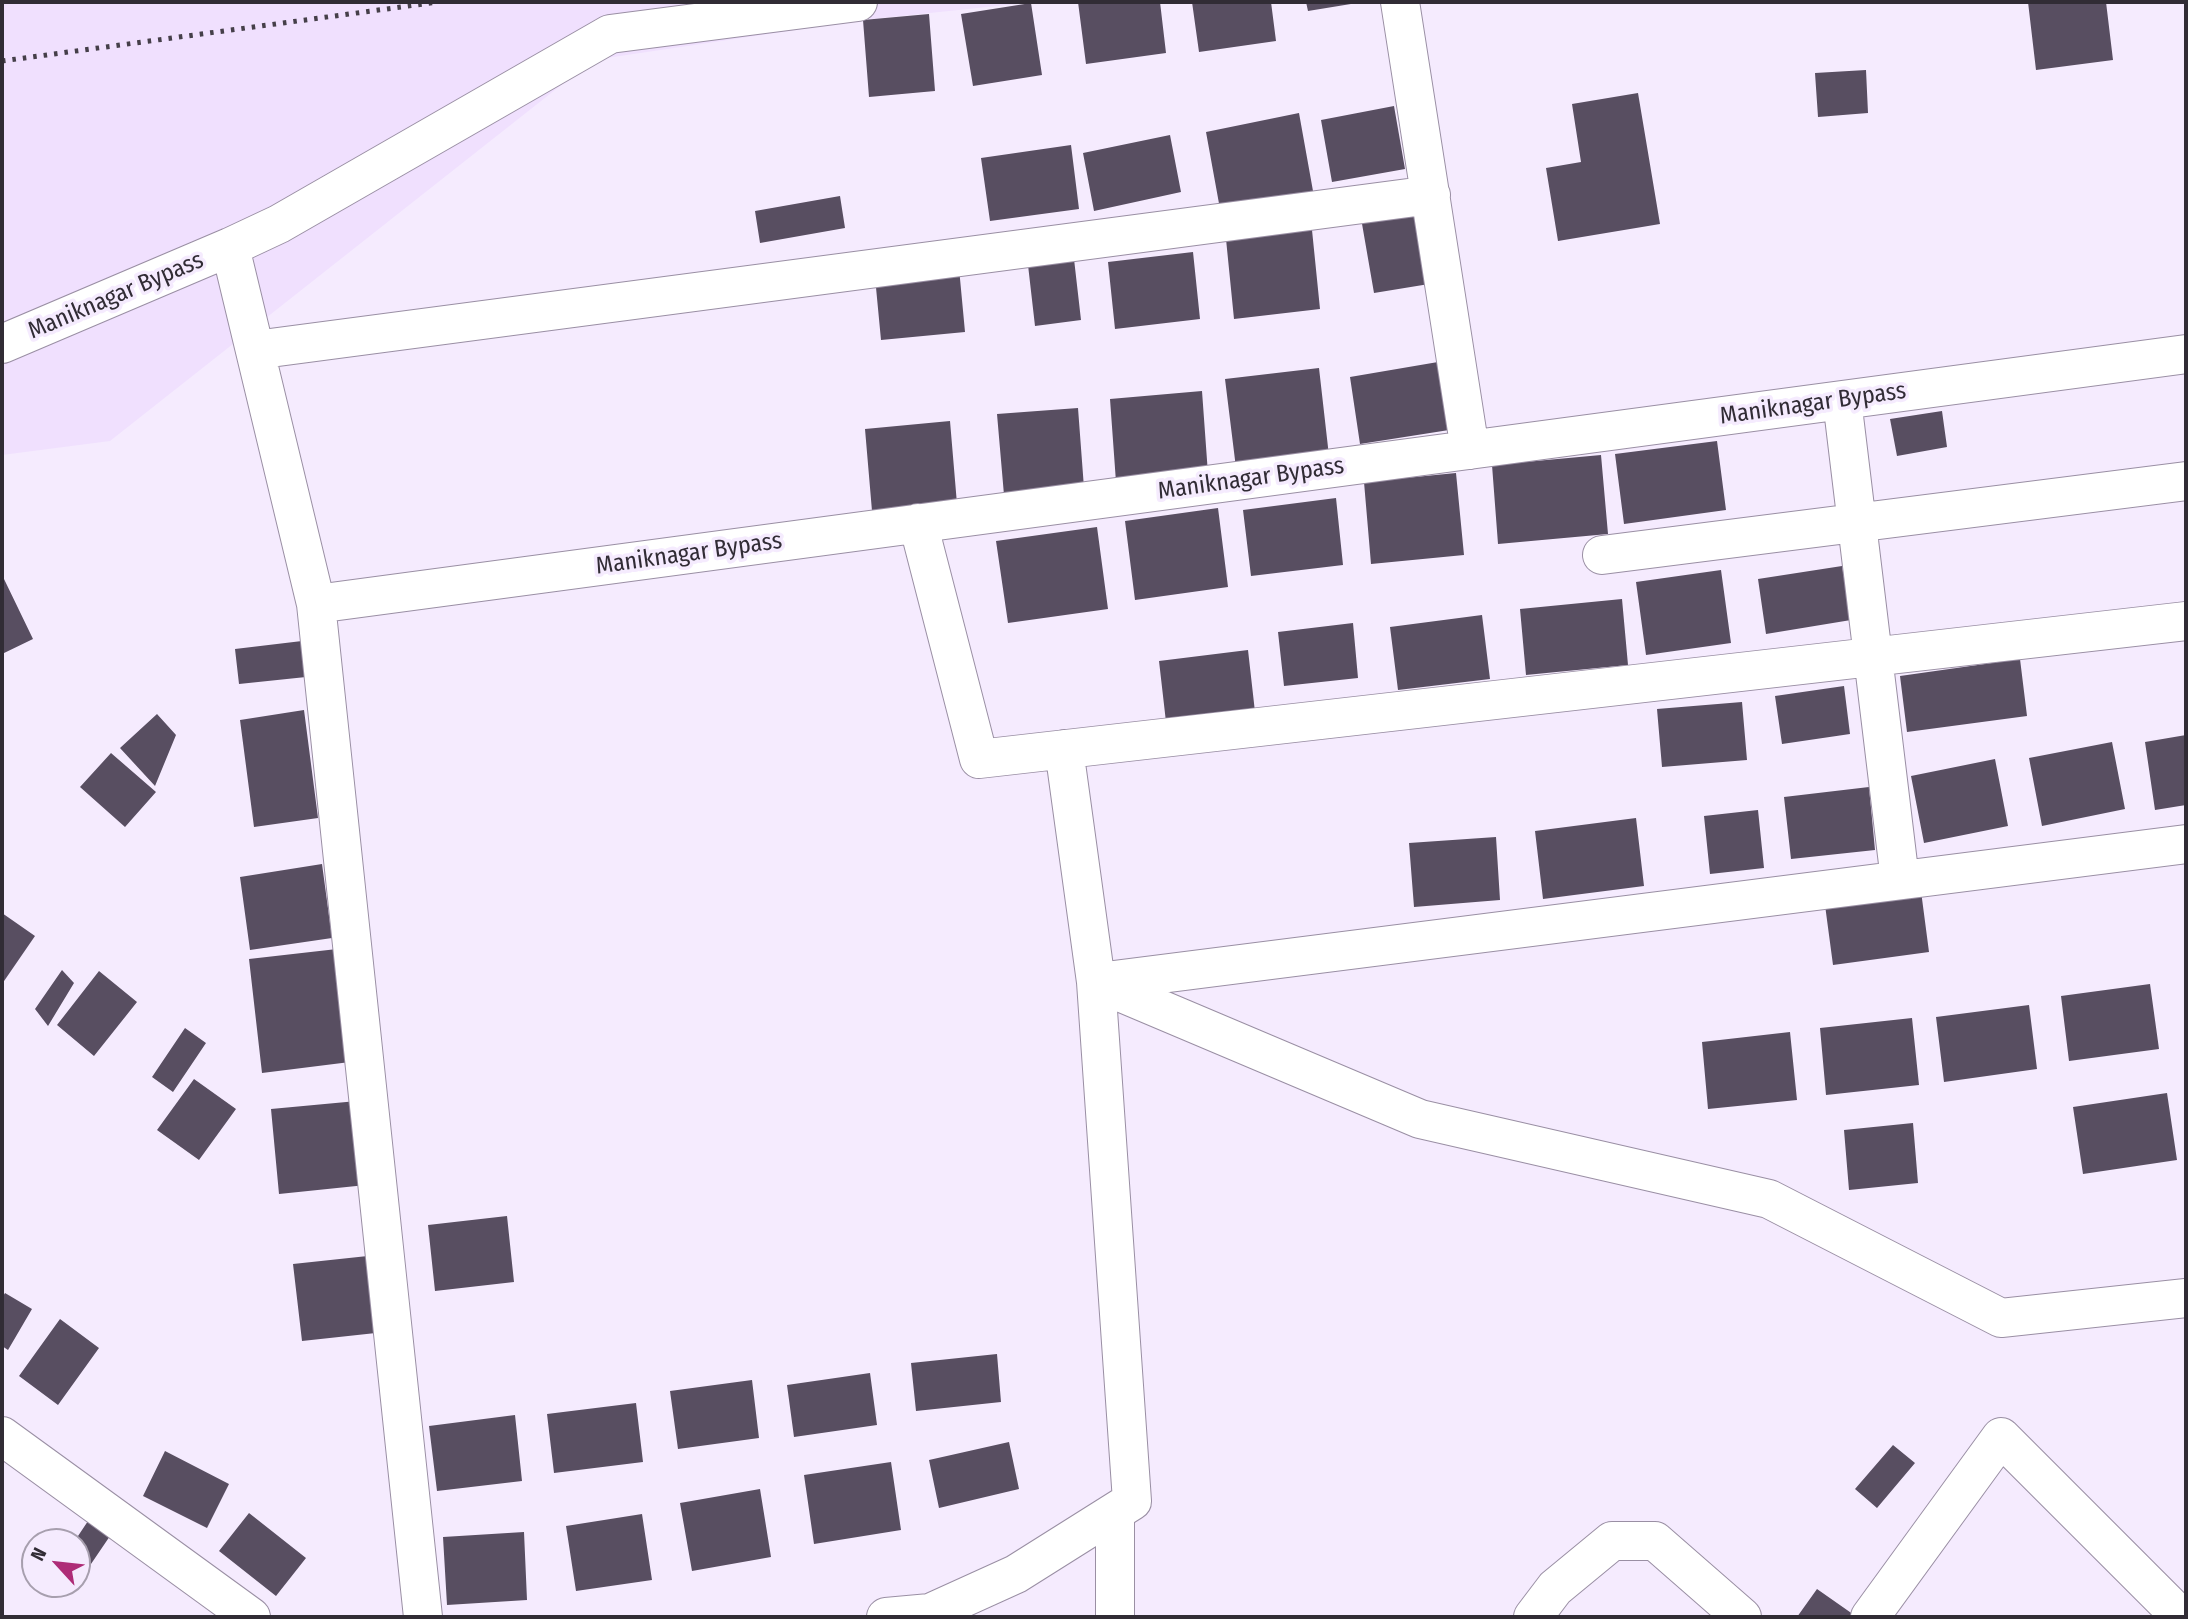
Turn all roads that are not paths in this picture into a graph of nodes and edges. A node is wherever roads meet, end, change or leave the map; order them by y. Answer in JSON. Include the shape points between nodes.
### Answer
{"nodes":[{"id":1,"x":858,"y":2,"type":"edge"},
{"id":2,"x":1401,"y":2,"type":"edge"},
{"id":3,"x":1431,"y":195,"type":"junction"},
{"id":4,"x":230,"y":247,"type":"junction"},
{"id":5,"x":2,"y":344,"type":"edge"},
{"id":6,"x":255,"y":350,"type":"junction"},
{"id":7,"x":2186,"y":354,"type":"edge"},
{"id":8,"x":1842,"y":400,"type":"junction"},
{"id":9,"x":1470,"y":450,"type":"junction"},
{"id":10,"x":2186,"y":481,"type":"edge"},
{"id":11,"x":1857,"y":521,"type":"junction"},
{"id":12,"x":918,"y":523,"type":"junction"},
{"id":13,"x":1602,"y":555,"type":"dead end"},
{"id":14,"x":316,"y":604,"type":"junction"},
{"id":15,"x":2186,"y":621,"type":"edge"},
{"id":16,"x":1873,"y":656,"type":"junction"},
{"id":17,"x":1064,"y":749,"type":"junction"},
{"id":18,"x":2186,"y":844,"type":"edge"},
{"id":19,"x":1900,"y":880,"type":"junction"},
{"id":20,"x":1096,"y":982,"type":"junction"},
{"id":21,"x":2186,"y":1298,"type":"edge"},
{"id":22,"x":2,"y":1436,"type":"edge"},
{"id":23,"x":1115,"y":1512,"type":"junction"},
{"id":24,"x":251,"y":1617,"type":"edge"},
{"id":25,"x":423,"y":1617,"type":"edge"},
{"id":26,"x":886,"y":1617,"type":"edge"},
{"id":27,"x":1115,"y":1617,"type":"edge"},
{"id":28,"x":1533,"y":1617,"type":"edge"},
{"id":29,"x":1742,"y":1617,"type":"edge"},
{"id":30,"x":1870,"y":1617,"type":"edge"},
{"id":31,"x":2181,"y":1617,"type":"edge"}],
"edges":[{"from":1,"to":4,"type":"street","name":"Maniknagar Bypass","via":[[610,34],[279,224]]},
{"from":2,"to":3,"type":"street"},
{"from":3,"to":6,"type":"street"},
{"from":3,"to":9,"type":"street"},
{"from":4,"to":5,"type":"street","name":"Maniknagar Bypass"},
{"from":4,"to":6,"type":"street"},
{"from":6,"to":14,"type":"street"},
{"from":7,"to":8,"type":"street","name":"Maniknagar Bypass"},
{"from":8,"to":9,"type":"street","name":"Maniknagar Bypass"},
{"from":8,"to":11,"type":"street"},
{"from":9,"to":12,"type":"street","name":"Maniknagar Bypass"},
{"from":10,"to":11,"type":"street"},
{"from":11,"to":13,"type":"street"},
{"from":11,"to":16,"type":"street"},
{"from":12,"to":14,"type":"street","name":"Maniknagar Bypass"},
{"from":12,"to":17,"type":"street","via":[[979,759]]},
{"from":14,"to":25,"type":"street"},
{"from":15,"to":16,"type":"street"},
{"from":16,"to":17,"type":"street"},
{"from":16,"to":19,"type":"street"},
{"from":17,"to":20,"type":"street"},
{"from":18,"to":19,"type":"street"},
{"from":19,"to":20,"type":"street"},
{"from":20,"to":21,"type":"street","via":[[1420,1119],[1769,1199],[2001,1318]]},
{"from":20,"to":23,"type":"street","via":[[1132,1502]]},
{"from":22,"to":24,"type":"street"},
{"from":23,"to":26,"type":"street","via":[[1016,1574],[930,1613]]},
{"from":23,"to":27,"type":"street"},
{"from":28,"to":29,"type":"street","via":[[1555,1588],[1612,1541],[1655,1541]]},
{"from":30,"to":31,"type":"street","via":[[2001,1437]]}]}
